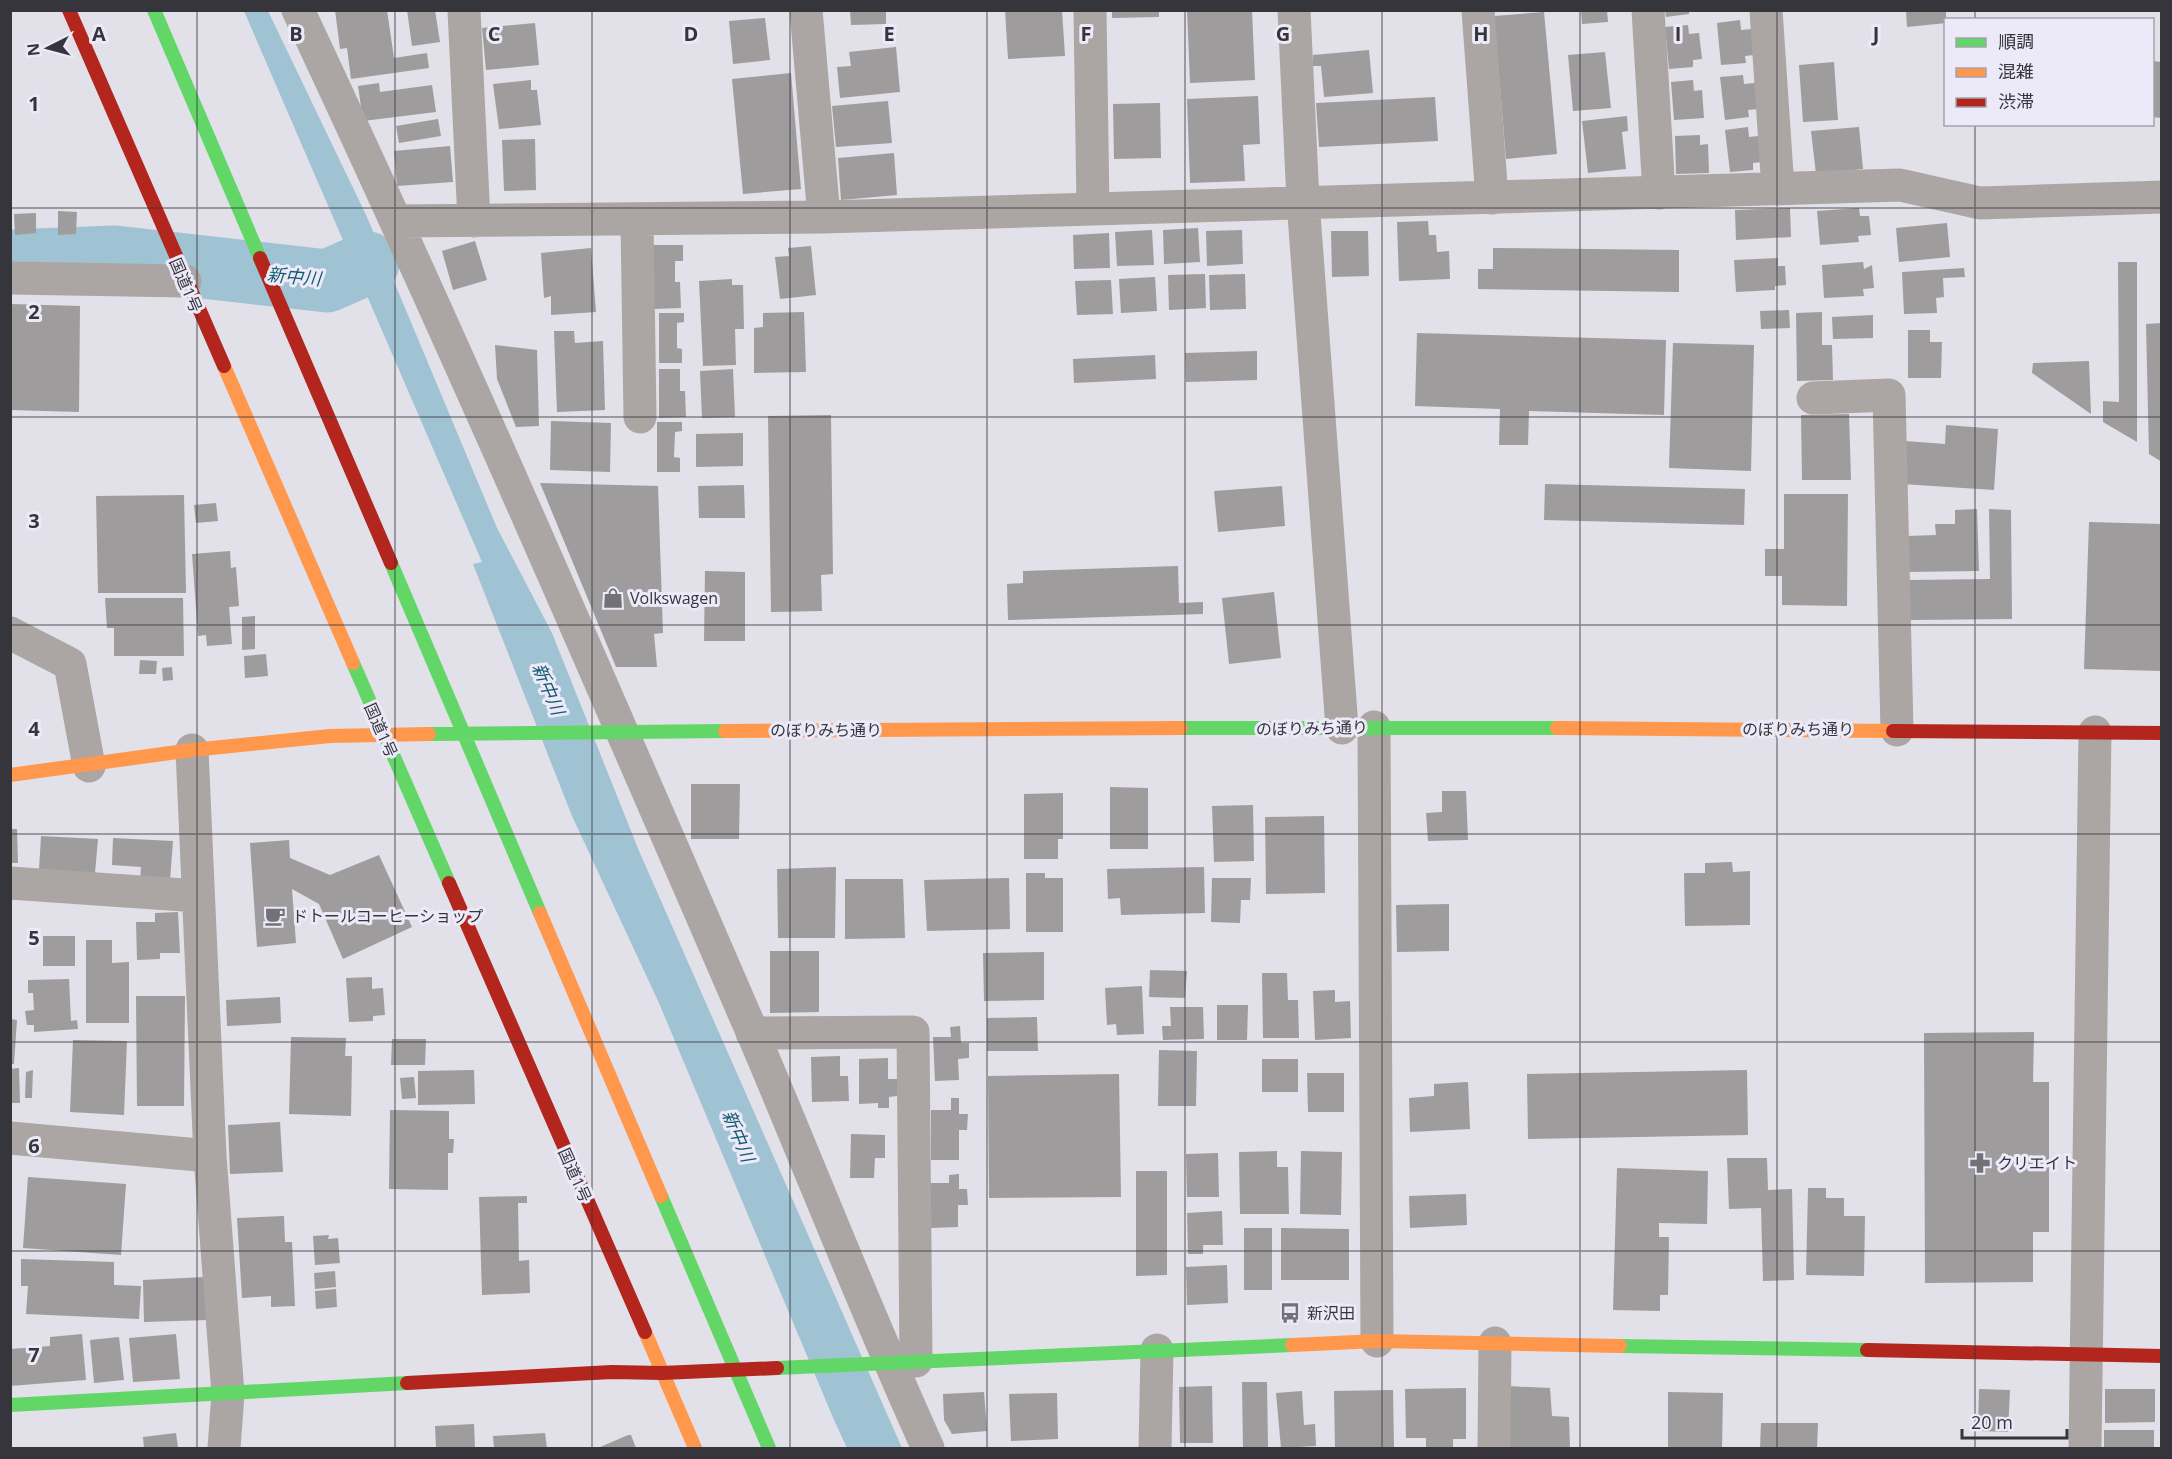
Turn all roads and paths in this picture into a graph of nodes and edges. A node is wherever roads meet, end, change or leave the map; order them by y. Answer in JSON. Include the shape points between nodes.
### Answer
{"nodes":[{"id":1,"x":69,"y":10,"type":"edge"},
{"id":2,"x":154,"y":10,"type":"edge"},
{"id":3,"x":298,"y":10,"type":"edge"},
{"id":4,"x":464,"y":10,"type":"edge"},
{"id":5,"x":806,"y":10,"type":"edge"},
{"id":6,"x":1090,"y":10,"type":"edge"},
{"id":7,"x":1294,"y":10,"type":"edge"},
{"id":8,"x":1478,"y":10,"type":"edge"},
{"id":9,"x":1648,"y":10,"type":"edge"},
{"id":10,"x":1766,"y":10,"type":"edge"},
{"id":11,"x":1778,"y":189,"type":"junction"},
{"id":12,"x":1659,"y":193,"type":"junction"},
{"id":13,"x":2162,"y":197,"type":"edge"},
{"id":14,"x":1492,"y":198,"type":"junction"},
{"id":15,"x":1303,"y":201,"type":"junction"},
{"id":16,"x":1094,"y":208,"type":"junction"},
{"id":17,"x":824,"y":217,"type":"junction"},
{"id":18,"x":637,"y":220,"type":"junction"},
{"id":19,"x":397,"y":221,"type":"junction"},
{"id":20,"x":474,"y":221,"type":"junction"},
{"id":21,"x":10,"y":278,"type":"edge"},
{"id":22,"x":185,"y":281,"type":"junction"},
{"id":23,"x":1813,"y":399,"type":"dead end"},
{"id":24,"x":640,"y":417,"type":"dead end"},
{"id":25,"x":10,"y":633,"type":"edge"},
{"id":26,"x":1374,"y":727,"type":"junction"},
{"id":27,"x":1342,"y":728,"type":"junction"},
{"id":28,"x":1897,"y":730,"type":"junction"},
{"id":29,"x":621,"y":731,"type":"junction"},
{"id":30,"x":2095,"y":732,"type":"junction"},
{"id":31,"x":462,"y":733,"type":"junction"},
{"id":32,"x":2162,"y":733,"type":"edge"},
{"id":33,"x":382,"y":734,"type":"junction"},
{"id":34,"x":192,"y":750,"type":"junction"},
{"id":35,"x":89,"y":766,"type":"junction"},
{"id":36,"x":10,"y":776,"type":"edge"},
{"id":37,"x":10,"y":883,"type":"edge"},
{"id":38,"x":198,"y":896,"type":"junction"},
{"id":39,"x":752,"y":1033,"type":"junction"},
{"id":40,"x":10,"y":1138,"type":"edge"},
{"id":41,"x":210,"y":1156,"type":"junction"},
{"id":42,"x":1377,"y":1341,"type":"junction"},
{"id":43,"x":1495,"y":1343,"type":"junction"},
{"id":44,"x":1157,"y":1350,"type":"junction"},
{"id":45,"x":2086,"y":1356,"type":"junction"},
{"id":46,"x":2162,"y":1356,"type":"edge"},
{"id":47,"x":903,"y":1361,"type":"junction"},
{"id":48,"x":735,"y":1368,"type":"junction"},
{"id":49,"x":662,"y":1373,"type":"junction"},
{"id":50,"x":228,"y":1394,"type":"junction"},
{"id":51,"x":10,"y":1405,"type":"edge"},
{"id":52,"x":224,"y":1449,"type":"edge"},
{"id":53,"x":695,"y":1449,"type":"edge"},
{"id":54,"x":769,"y":1449,"type":"edge"},
{"id":55,"x":928,"y":1449,"type":"edge"},
{"id":56,"x":1155,"y":1449,"type":"edge"},
{"id":57,"x":1494,"y":1449,"type":"edge"},
{"id":58,"x":2085,"y":1449,"type":"edge"}],
"edges":[{"from":1,"to":22,"type":"main road","name":"国道1号"},
{"from":2,"to":31,"type":"main road"},
{"from":3,"to":19,"type":"street"},
{"from":4,"to":20,"type":"street"},
{"from":5,"to":17,"type":"street"},
{"from":6,"to":16,"type":"street"},
{"from":7,"to":15,"type":"street"},
{"from":8,"to":14,"type":"street"},
{"from":9,"to":12,"type":"street"},
{"from":10,"to":11,"type":"street"},
{"from":11,"to":12,"type":"street"},
{"from":11,"to":13,"type":"street","via":[[1900,185],[1980,203]]},
{"from":12,"to":14,"type":"street"},
{"from":14,"to":15,"type":"street"},
{"from":15,"to":16,"type":"street"},
{"from":15,"to":27,"type":"street"},
{"from":16,"to":17,"type":"street"},
{"from":17,"to":18,"type":"street"},
{"from":18,"to":20,"type":"street"},
{"from":18,"to":24,"type":"street"},
{"from":19,"to":20,"type":"street"},
{"from":19,"to":29,"type":"street"},
{"from":21,"to":22,"type":"street"},
{"from":22,"to":33,"type":"main road","name":"国道1号"},
{"from":23,"to":28,"type":"street","via":[[1890,395]]},
{"from":25,"to":35,"type":"street","via":[[70,664]]},
{"from":26,"to":27,"type":"main road","name":"のぼりみち通り"},
{"from":26,"to":28,"type":"main road","name":"のぼりみち通り"},
{"from":26,"to":42,"type":"street"},
{"from":27,"to":29,"type":"main road","name":"のぼりみち通り"},
{"from":28,"to":30,"type":"main road","name":"のぼりみち通り"},
{"from":29,"to":31,"type":"main road","name":"のぼりみち通り"},
{"from":29,"to":39,"type":"street"},
{"from":30,"to":32,"type":"main road","name":"のぼりみち通り"},
{"from":30,"to":45,"type":"street"},
{"from":31,"to":33,"type":"main road","name":"のぼりみち通り"},
{"from":31,"to":48,"type":"main road"},
{"from":33,"to":34,"type":"main road","name":"のぼりみち通り"},
{"from":33,"to":49,"type":"main road","name":"国道1号"},
{"from":34,"to":35,"type":"main road","name":"のぼりみち通り"},
{"from":34,"to":38,"type":"street"},
{"from":35,"to":36,"type":"main road","name":"のぼりみち通り"},
{"from":37,"to":38,"type":"street"},
{"from":38,"to":41,"type":"street"},
{"from":39,"to":47,"type":"street"},
{"from":39,"to":47,"type":"street","via":[[913,1032]]},
{"from":40,"to":41,"type":"street"},
{"from":41,"to":50,"type":"street"},
{"from":42,"to":43,"type":"main road"},
{"from":42,"to":44,"type":"main road"},
{"from":43,"to":45,"type":"main road"},
{"from":43,"to":57,"type":"street"},
{"from":44,"to":47,"type":"main road"},
{"from":44,"to":56,"type":"street"},
{"from":45,"to":46,"type":"main road"},
{"from":45,"to":58,"type":"street"},
{"from":47,"to":48,"type":"main road"},
{"from":47,"to":55,"type":"street"},
{"from":48,"to":49,"type":"main road"},
{"from":48,"to":54,"type":"main road"},
{"from":49,"to":50,"type":"main road","via":[[612,1372]]},
{"from":49,"to":53,"type":"main road","name":"国道1号"},
{"from":50,"to":51,"type":"main road"},
{"from":50,"to":52,"type":"street"}]}
